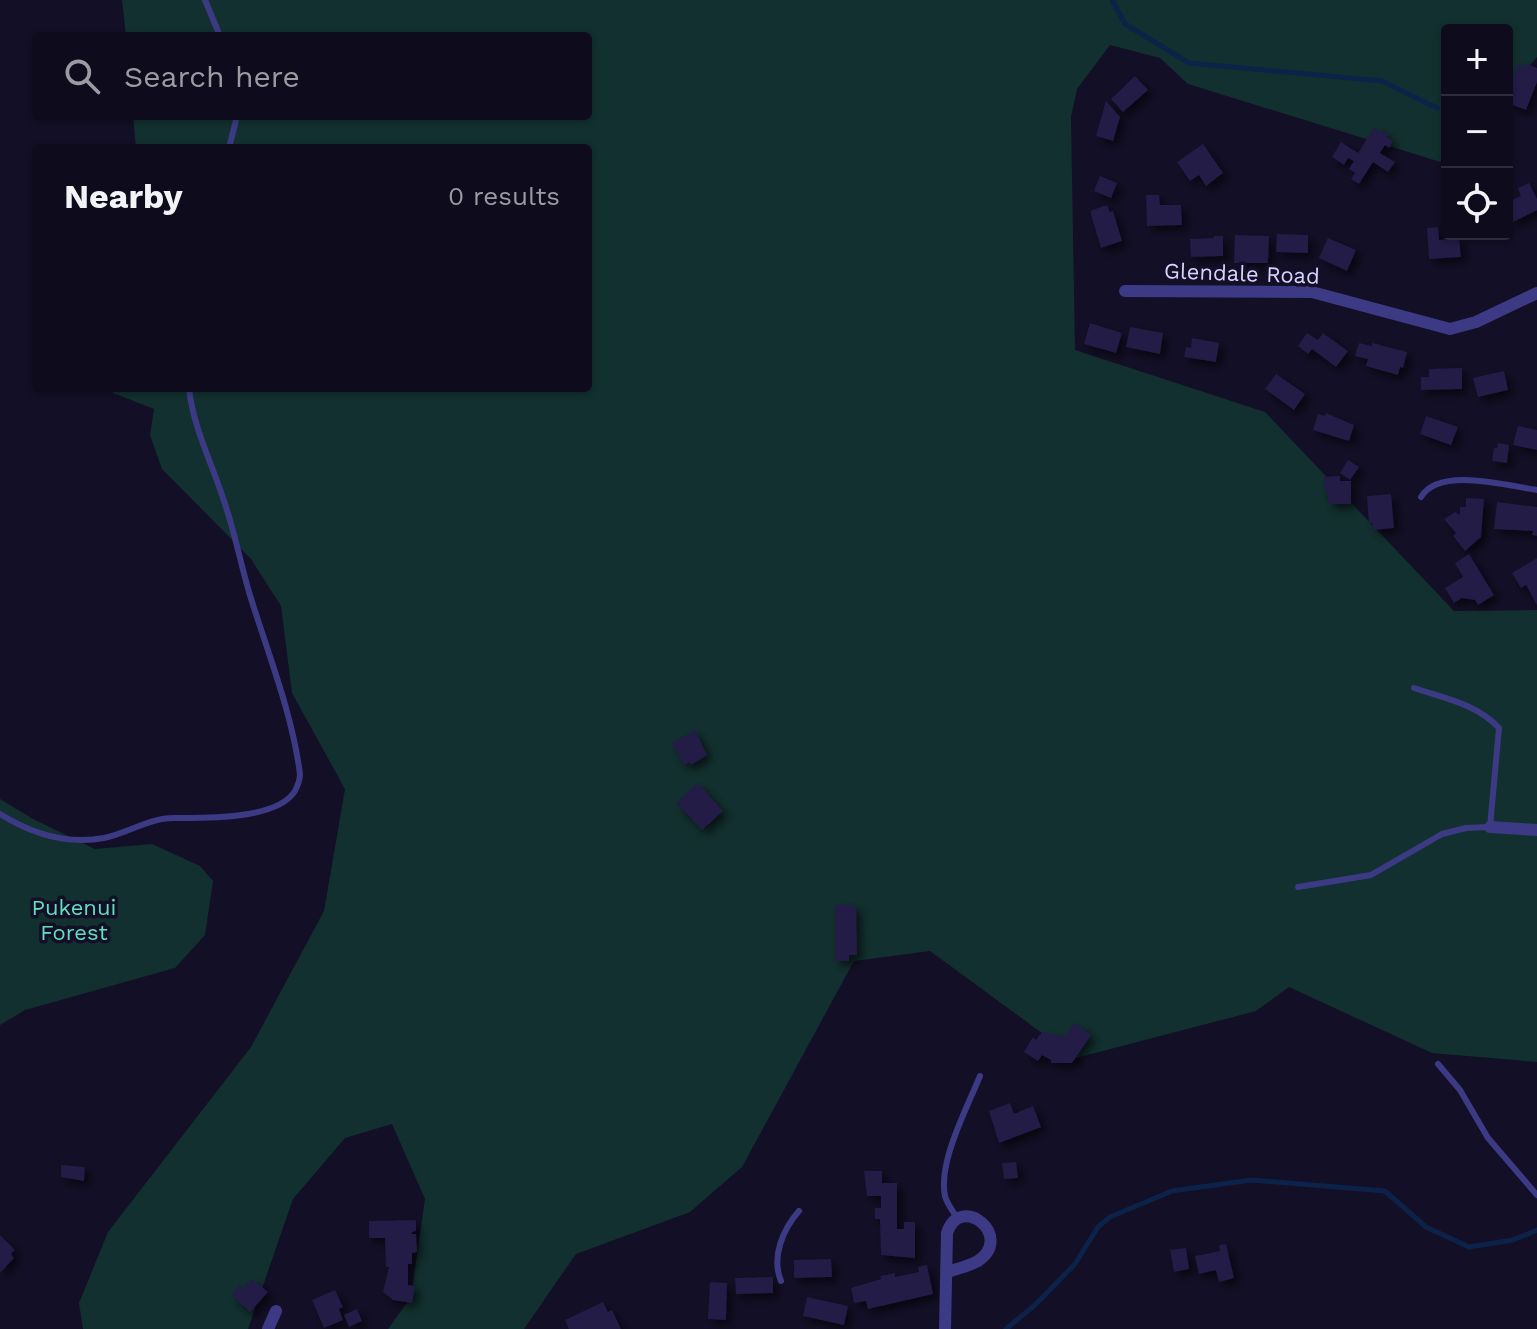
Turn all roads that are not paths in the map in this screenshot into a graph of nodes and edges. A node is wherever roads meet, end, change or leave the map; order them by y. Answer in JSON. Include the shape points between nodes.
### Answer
{"nodes":[{"id":1,"x":205,"y":0,"type":"edge"},
{"id":2,"x":218,"y":32,"type":"edge"},
{"id":3,"x":236,"y":120,"type":"edge"},
{"id":4,"x":230,"y":144,"type":"edge"},
{"id":5,"x":1125,"y":291,"type":"dead end"},
{"id":6,"x":1537,"y":293,"type":"edge"},
{"id":7,"x":190,"y":392,"type":"edge"},
{"id":8,"x":1537,"y":490,"type":"edge"},
{"id":9,"x":1421,"y":497,"type":"dead end"},
{"id":10,"x":1414,"y":688,"type":"dead end"},
{"id":11,"x":0,"y":814,"type":"edge"},
{"id":12,"x":1490,"y":827,"type":"junction"},
{"id":13,"x":1537,"y":830,"type":"edge"},
{"id":14,"x":1298,"y":887,"type":"dead end"},
{"id":15,"x":1438,"y":1064,"type":"dead end"},
{"id":16,"x":980,"y":1076,"type":"dead end"},
{"id":17,"x":1537,"y":1195,"type":"edge"},
{"id":18,"x":799,"y":1211,"type":"dead end"},
{"id":19,"x":957,"y":1218,"type":"junction"},
{"id":20,"x":947,"y":1272,"type":"junction"},
{"id":21,"x":781,"y":1281,"type":"dead end"},
{"id":22,"x":276,"y":1311,"type":"dead end"},
{"id":23,"x":268,"y":1329,"type":"edge"},
{"id":24,"x":945,"y":1329,"type":"edge"}],
"edges":[{"from":1,"to":2,"type":"lane"},
{"from":3,"to":4,"type":"lane"},
{"from":5,"to":6,"type":"street","name":"Glendale Road","via":[[1312,292],[1450,329]]},
{"from":7,"to":11,"type":"lane","via":[[199,438],[224,498],[282,697],[300,778],[295,791],[260,811],[166,818],[104,838],[56,839]]},
{"from":8,"to":9,"type":"lane","via":[[1471,480],[1432,485]]},
{"from":10,"to":12,"type":"lane","via":[[1466,705],[1499,728]]},
{"from":12,"to":13,"type":"street"},
{"from":12,"to":14,"type":"lane","via":[[1442,834],[1371,875]]},
{"from":15,"to":17,"type":"lane","via":[[1488,1138]]},
{"from":16,"to":19,"type":"lane","via":[[952,1145],[944,1183]]},
{"from":18,"to":21,"type":"lane","via":[[780,1247]]},
{"from":19,"to":20,"type":"street","via":[[947,1233]]},
{"from":19,"to":20,"type":"street","via":[[982,1221],[990,1243],[977,1261]]},
{"from":20,"to":24,"type":"street"},
{"from":22,"to":23,"type":"street"}]}
